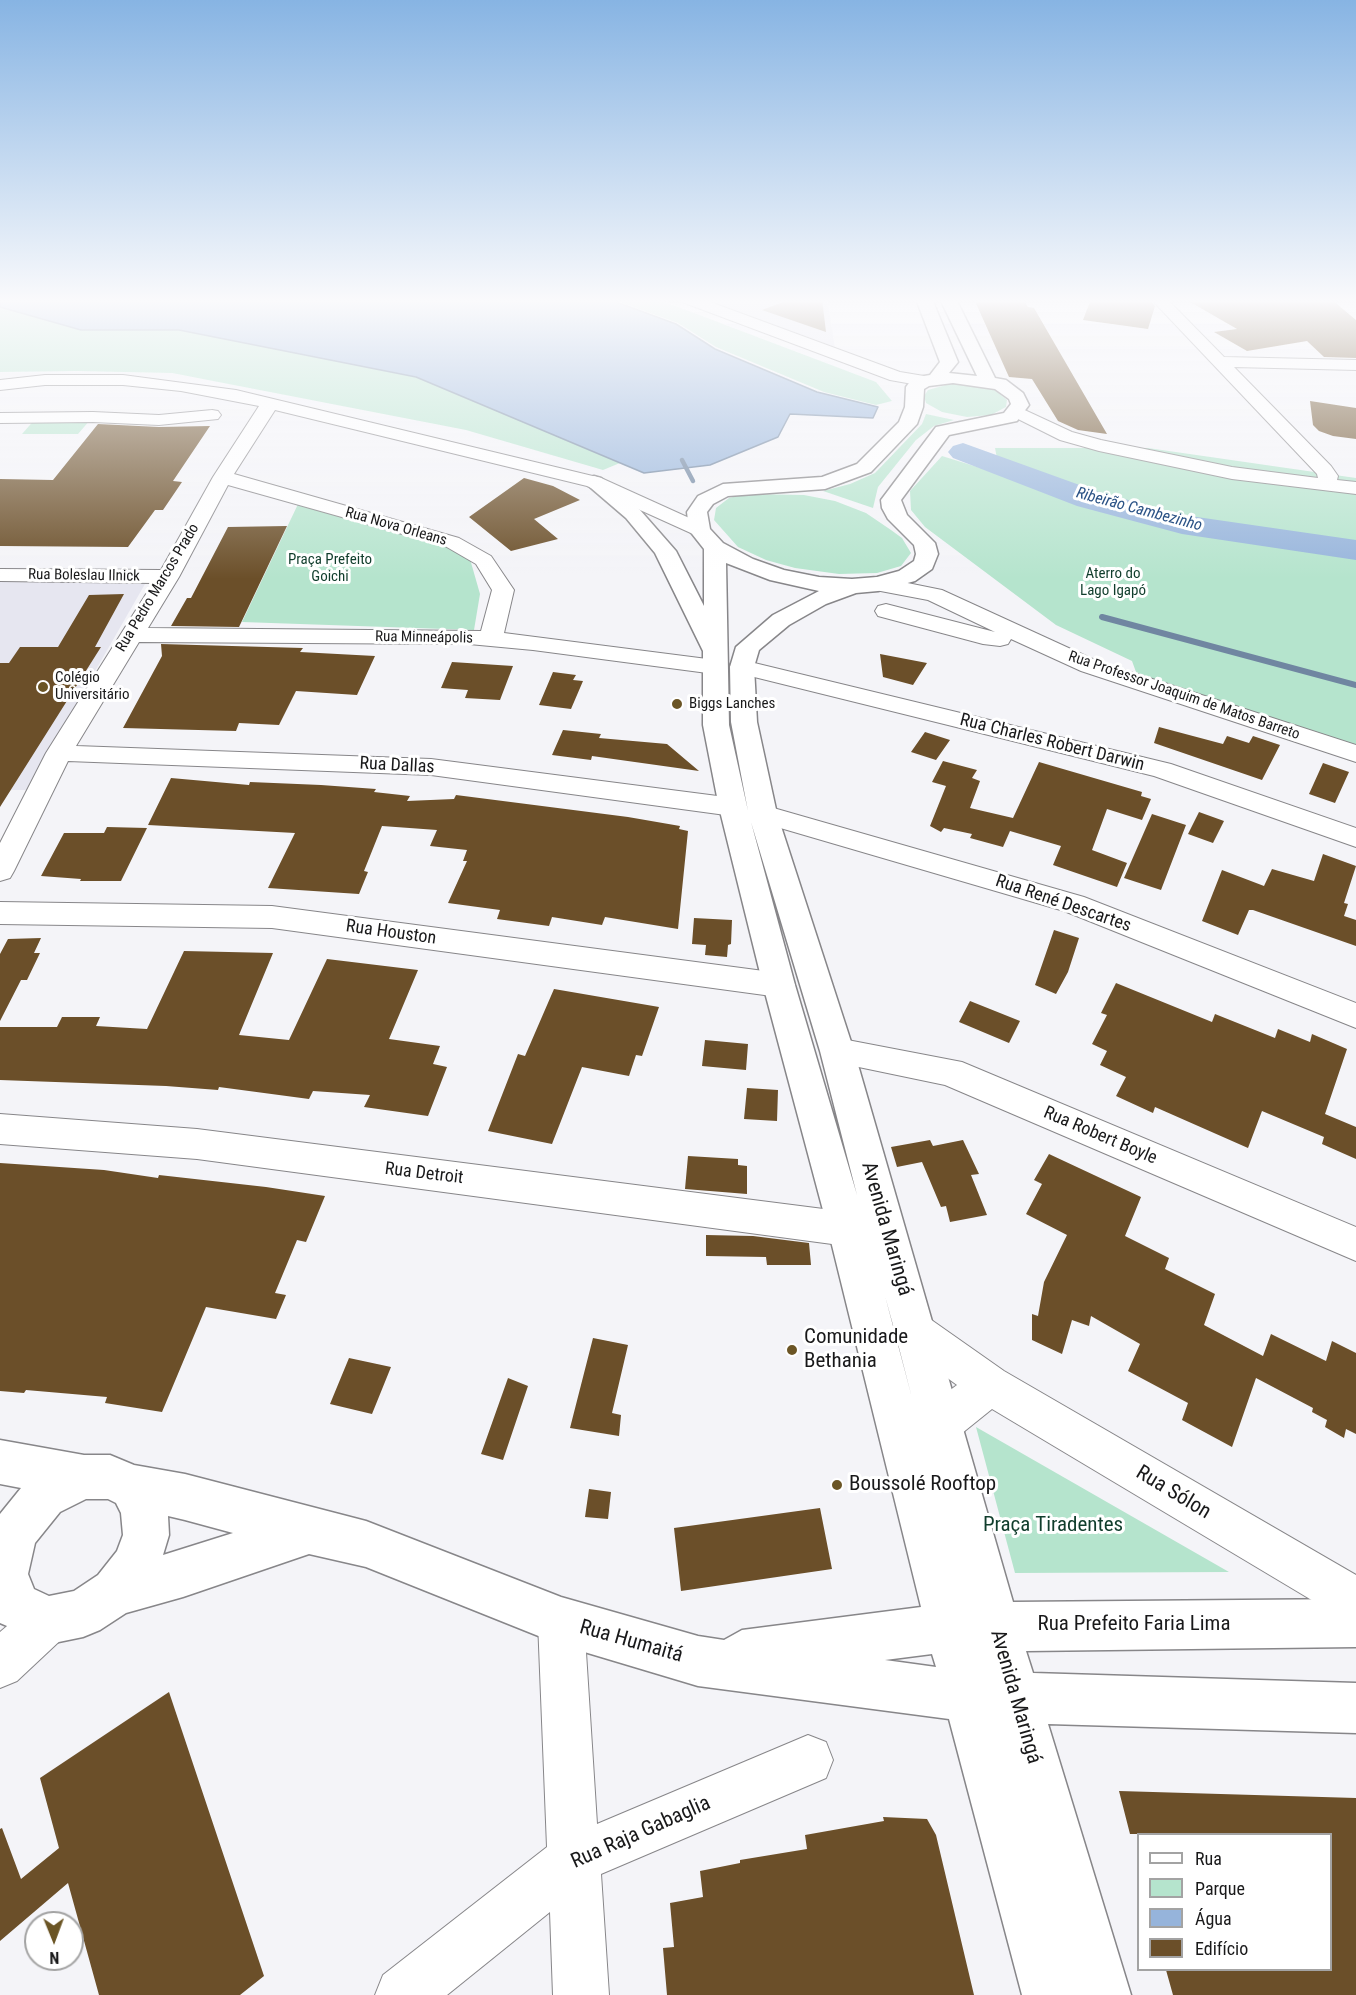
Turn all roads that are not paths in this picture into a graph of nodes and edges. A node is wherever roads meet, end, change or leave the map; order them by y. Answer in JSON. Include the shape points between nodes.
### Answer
{"nodes":[{"id":1,"x":213,"y":392,"type":"edge"},
{"id":2,"x":921,"y":392,"type":"edge"},
{"id":3,"x":1011,"y":392,"type":"edge"},
{"id":4,"x":1248,"y":392,"type":"edge"},
{"id":5,"x":270,"y":403,"type":"junction"},
{"id":6,"x":1016,"y":411,"type":"junction"},
{"id":7,"x":212,"y":416,"type":"dead end"},
{"id":8,"x":0,"y":418,"type":"edge"},
{"id":9,"x":223,"y":477,"type":"junction"},
{"id":10,"x":594,"y":482,"type":"junction"},
{"id":11,"x":1326,"y":485,"type":"junction"},
{"id":12,"x":1356,"y":488,"type":"edge"},
{"id":13,"x":708,"y":539,"type":"junction"},
{"id":14,"x":0,"y":575,"type":"edge"},
{"id":15,"x":168,"y":577,"type":"junction"},
{"id":16,"x":865,"y":585,"type":"junction"},
{"id":17,"x":886,"y":611,"type":"dead end"},
{"id":18,"x":130,"y":635,"type":"junction"},
{"id":19,"x":1024,"y":637,"type":"junction"},
{"id":20,"x":491,"y":639,"type":"junction"},
{"id":21,"x":724,"y":662,"type":"junction"},
{"id":22,"x":59,"y":753,"type":"junction"},
{"id":23,"x":1356,"y":754,"type":"edge"},
{"id":24,"x":748,"y":811,"type":"junction"},
{"id":25,"x":1356,"y":838,"type":"edge"},
{"id":26,"x":0,"y":871,"type":"edge"},
{"id":27,"x":0,"y":913,"type":"edge"},
{"id":28,"x":779,"y":985,"type":"junction"},
{"id":29,"x":1356,"y":1016,"type":"edge"},
{"id":30,"x":837,"y":1051,"type":"junction"},
{"id":31,"x":0,"y":1129,"type":"edge"},
{"id":32,"x":848,"y":1229,"type":"junction"},
{"id":33,"x":1356,"y":1244,"type":"edge"},
{"id":34,"x":916,"y":1332,"type":"junction"},
{"id":35,"x":990,"y":1385,"type":"junction"},
{"id":36,"x":941,"y":1423,"type":"junction"},
{"id":37,"x":0,"y":1462,"type":"edge"},
{"id":38,"x":84,"y":1477,"type":"junction"},
{"id":39,"x":132,"y":1487,"type":"junction"},
{"id":40,"x":309,"y":1531,"type":"junction"},
{"id":41,"x":4,"y":1590,"type":"edge"},
{"id":42,"x":115,"y":1592,"type":"junction"},
{"id":43,"x":1356,"y":1601,"type":"edge"},
{"id":44,"x":49,"y":1620,"type":"junction"},
{"id":45,"x":561,"y":1621,"type":"junction"},
{"id":46,"x":1356,"y":1623,"type":"edge"},
{"id":47,"x":973,"y":1627,"type":"junction"},
{"id":48,"x":698,"y":1661,"type":"junction"},
{"id":49,"x":0,"y":1664,"type":"edge"},
{"id":50,"x":991,"y":1696,"type":"junction"},
{"id":51,"x":1356,"y":1708,"type":"edge"},
{"id":52,"x":808,"y":1760,"type":"dead end"},
{"id":53,"x":573,"y":1860,"type":"junction"},
{"id":54,"x":403,"y":1995,"type":"edge"},
{"id":55,"x":581,"y":1995,"type":"edge"},
{"id":56,"x":1051,"y":1995,"type":"edge"},
{"id":57,"x":1102,"y":1995,"type":"edge"}],
"edges":[{"from":1,"to":5,"type":"street"},
{"from":2,"to":13,"type":"main road","name":"Avenida Maringá","via":[[908,423],[864,468],[825,483],[723,490],[705,500],[697,512]]},
{"from":3,"to":6,"type":"main road","via":[[1020,405]]},
{"from":4,"to":11,"type":"street","via":[[1324,470],[1328,476]]},
{"from":5,"to":9,"type":"street","name":"Rua Pedro Marcos Prado"},
{"from":5,"to":10,"type":"street"},
{"from":6,"to":11,"type":"street","via":[[1066,436],[1099,445],[1232,473]]},
{"from":6,"to":16,"type":"main road","name":"Avenida Maringá","via":[[997,421],[943,431],[891,500],[899,519],[924,543],[924,564],[907,576]]},
{"from":7,"to":8,"type":"street","via":[[159,420]]},
{"from":9,"to":15,"type":"street","name":"Rua Pedro Marcos Prado"},
{"from":9,"to":20,"type":"street","name":"Rua Nova Orleans","via":[[452,542],[484,560],[503,590]]},
{"from":10,"to":13,"type":"street"},
{"from":10,"to":21,"type":"main road","via":[[633,514],[664,551]]},
{"from":11,"to":12,"type":"street"},
{"from":13,"to":16,"type":"main road","name":"Avenida Maringá","via":[[745,564],[778,575],[819,584]]},
{"from":13,"to":21,"type":"main road","name":"Avenida Maringá"},
{"from":14,"to":15,"type":"street","name":"Rua Boleslau Ilnick"},
{"from":15,"to":18,"type":"street","name":"Rua Pedro Marcos Prado"},
{"from":16,"to":19,"type":"street","name":"Rua Professor Joaquim de Matos Barreto","via":[[934,594]]},
{"from":16,"to":21,"type":"main road","name":"Avenida Maringá","via":[[818,599],[781,620]]},
{"from":17,"to":19,"type":"street","via":[[983,637]]},
{"from":18,"to":20,"type":"street","name":"Rua Minneápolis"},
{"from":18,"to":22,"type":"street","name":"Rua Pedro Marcos Prado"},
{"from":19,"to":23,"type":"street","name":"Rua Professor Joaquim de Matos Barreto","via":[[1089,666]]},
{"from":20,"to":21,"type":"street","name":"Rua Minneápolis"},
{"from":21,"to":24,"type":"main road","name":"Avenida Maringá","via":[[716,725]]},
{"from":21,"to":25,"type":"street","name":"Rua Charles Robert Darwin","via":[[1162,770]]},
{"from":22,"to":24,"type":"street","name":"Rua Dallas","via":[[431,766]]},
{"from":22,"to":26,"type":"street","name":"Rua Pedro Marcos Prado"},
{"from":24,"to":28,"type":"main road","name":"Avenida Maringá"},
{"from":24,"to":29,"type":"street","name":"Rua René Descartes","via":[[1074,904]]},
{"from":24,"to":30,"type":"main road","name":"Avenida Maringá"},
{"from":27,"to":28,"type":"street","name":"Rua Houston","via":[[272,917]]},
{"from":28,"to":32,"type":"main road","name":"Avenida Maringá"},
{"from":30,"to":33,"type":"street","name":"Rua Robert Boyle","via":[[950,1072]]},
{"from":30,"to":34,"type":"main road","name":"Avenida Maringá"},
{"from":31,"to":32,"type":"street","name":"Rua Detroit","via":[[197,1144]]},
{"from":32,"to":47,"type":"main road","name":"Avenida Maringá"},
{"from":34,"to":35,"type":"street","name":"Rua Sólon"},
{"from":34,"to":36,"type":"main road","name":"Avenida Maringá"},
{"from":35,"to":36,"type":"street"},
{"from":35,"to":43,"type":"street","name":"Rua Sólon"},
{"from":36,"to":47,"type":"main road","name":"Avenida Maringá"},
{"from":37,"to":38,"type":"main road"},
{"from":38,"to":39,"type":"main road","via":[[110,1476]]},
{"from":38,"to":41,"type":"main road","via":[[44,1496],[15,1532]]},
{"from":39,"to":40,"type":"main road","name":"Rua Humaitá","via":[[185,1497]]},
{"from":39,"to":42,"type":"main road","via":[[144,1508],[146,1535],[136,1564]]},
{"from":40,"to":42,"type":"main road"},
{"from":40,"to":45,"type":"main road","name":"Rua Humaitá","via":[[366,1544]]},
{"from":41,"to":44,"type":"main road","via":[[17,1606]]},
{"from":42,"to":44,"type":"main road","via":[[83,1613]]},
{"from":44,"to":49,"type":"street"},
{"from":45,"to":48,"type":"main road","name":"Rua Humaitá"},
{"from":45,"to":53,"type":"street"},
{"from":46,"to":47,"type":"main road","name":"Rua Prefeito Faria Lima"},
{"from":47,"to":48,"type":"main road","name":"Rua Prefeito Faria Lima"},
{"from":47,"to":50,"type":"main road","name":"Avenida Maringá"},
{"from":48,"to":50,"type":"main road","name":"Rua Humaitá"},
{"from":50,"to":51,"type":"main road"},
{"from":50,"to":56,"type":"main road","name":"Avenida Maringá"},
{"from":50,"to":57,"type":"main road","name":"Avenida Maringá"},
{"from":52,"to":53,"type":"street","name":"Rua Raja Gabaglia"},
{"from":53,"to":54,"type":"street","name":"Rua Raja Gabaglia"},
{"from":53,"to":55,"type":"street"}]}
